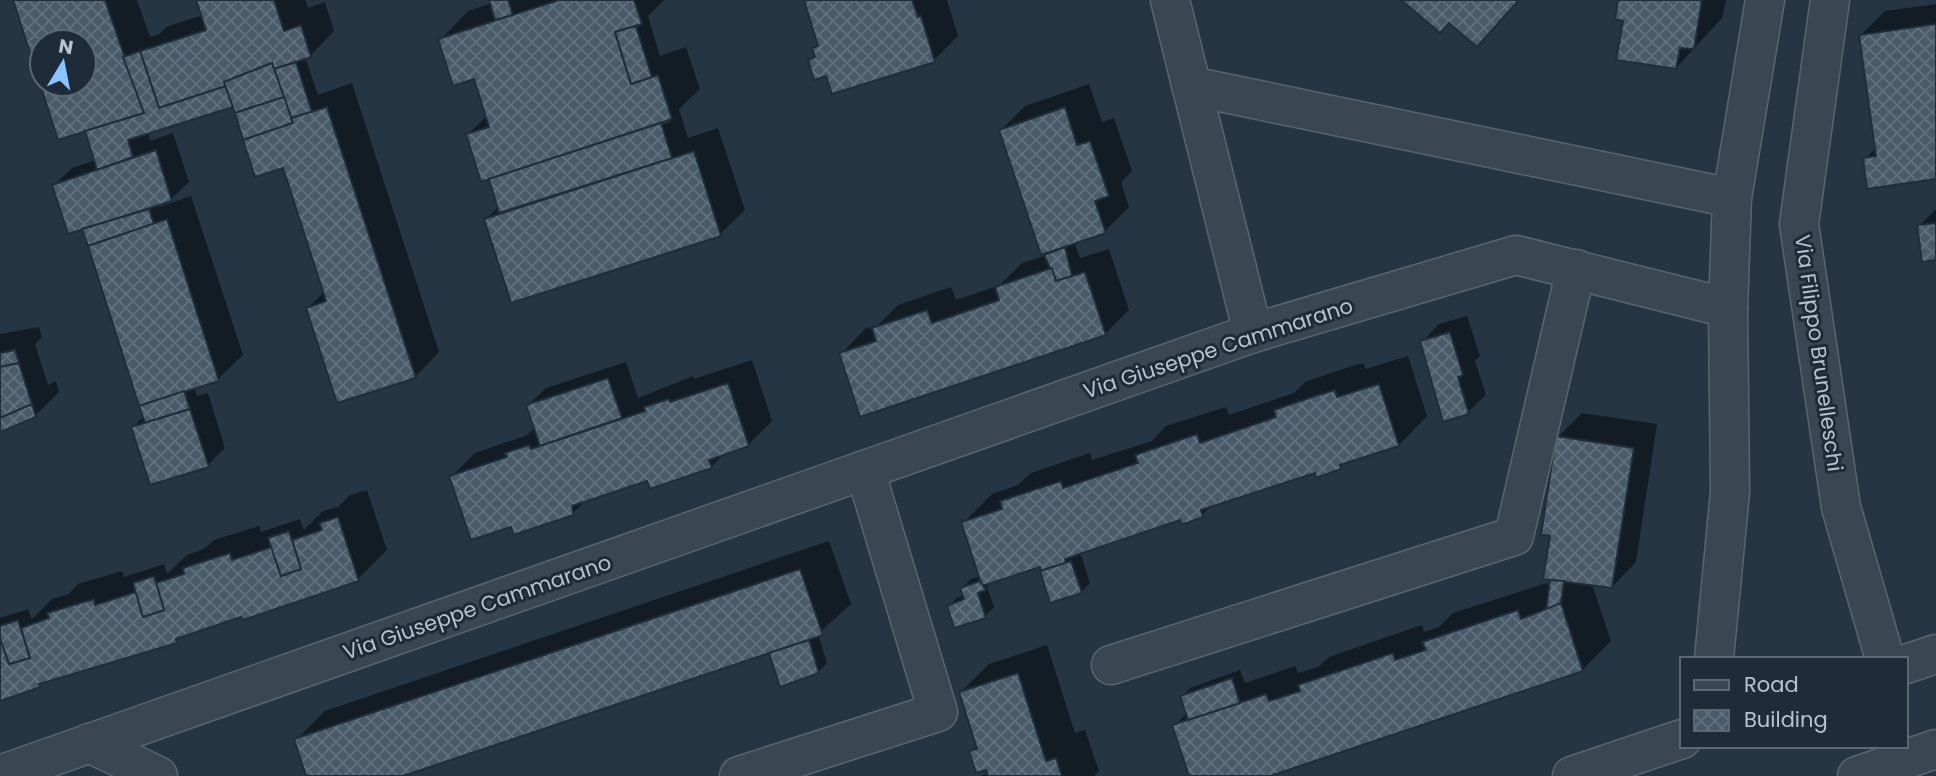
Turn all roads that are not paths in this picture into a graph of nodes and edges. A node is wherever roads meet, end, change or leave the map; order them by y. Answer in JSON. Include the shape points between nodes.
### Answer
{"nodes":[{"id":1,"x":1170,"y":0,"type":"edge"},
{"id":2,"x":1765,"y":0,"type":"edge"},
{"id":3,"x":1830,"y":0,"type":"edge"},
{"id":4,"x":1191,"y":86,"type":"junction"},
{"id":5,"x":1732,"y":198,"type":"junction"},
{"id":6,"x":1576,"y":269,"type":"junction"},
{"id":7,"x":1728,"y":308,"type":"junction"},
{"id":8,"x":1253,"y":333,"type":"junction"},
{"id":9,"x":865,"y":470,"type":"junction"},
{"id":10,"x":1936,"y":654,"type":"edge"},
{"id":11,"x":1714,"y":657,"type":"edge"},
{"id":12,"x":1884,"y":657,"type":"edge"},
{"id":13,"x":1908,"y":663,"type":"edge"},
{"id":14,"x":1111,"y":665,"type":"dead end"},
{"id":15,"x":1680,"y":740,"type":"edge"},
{"id":16,"x":89,"y":743,"type":"junction"},
{"id":17,"x":1936,"y":749,"type":"edge"},
{"id":18,"x":0,"y":775,"type":"edge"},
{"id":19,"x":158,"y":776,"type":"edge"},
{"id":20,"x":739,"y":776,"type":"edge"},
{"id":21,"x":1572,"y":776,"type":"edge"},
{"id":22,"x":1857,"y":776,"type":"edge"}],
"edges":[{"from":1,"to":4,"type":"street"},
{"from":2,"to":5,"type":"street"},
{"from":3,"to":12,"type":"street","name":"Via Filippo Brunelleschi","via":[[1800,224],[1842,507]]},
{"from":4,"to":5,"type":"street"},
{"from":4,"to":8,"type":"street"},
{"from":5,"to":7,"type":"street"},
{"from":6,"to":7,"type":"street","name":"Via Giuseppe Cammarano"},
{"from":6,"to":8,"type":"street","name":"Via Giuseppe Cammarano","via":[[1517,255]]},
{"from":6,"to":14,"type":"street","via":[[1514,536]]},
{"from":7,"to":11,"type":"street","via":[[1730,492]]},
{"from":8,"to":9,"type":"street","name":"Via Giuseppe Cammarano"},
{"from":9,"to":16,"type":"street","name":"Via Giuseppe Cammarano"},
{"from":9,"to":20,"type":"street","via":[[938,712]]},
{"from":10,"to":13,"type":"street"},
{"from":15,"to":21,"type":"street"},
{"from":16,"to":18,"type":"street","name":"Via Giuseppe Cammarano"},
{"from":16,"to":19,"type":"street"},
{"from":17,"to":22,"type":"street"}]}
